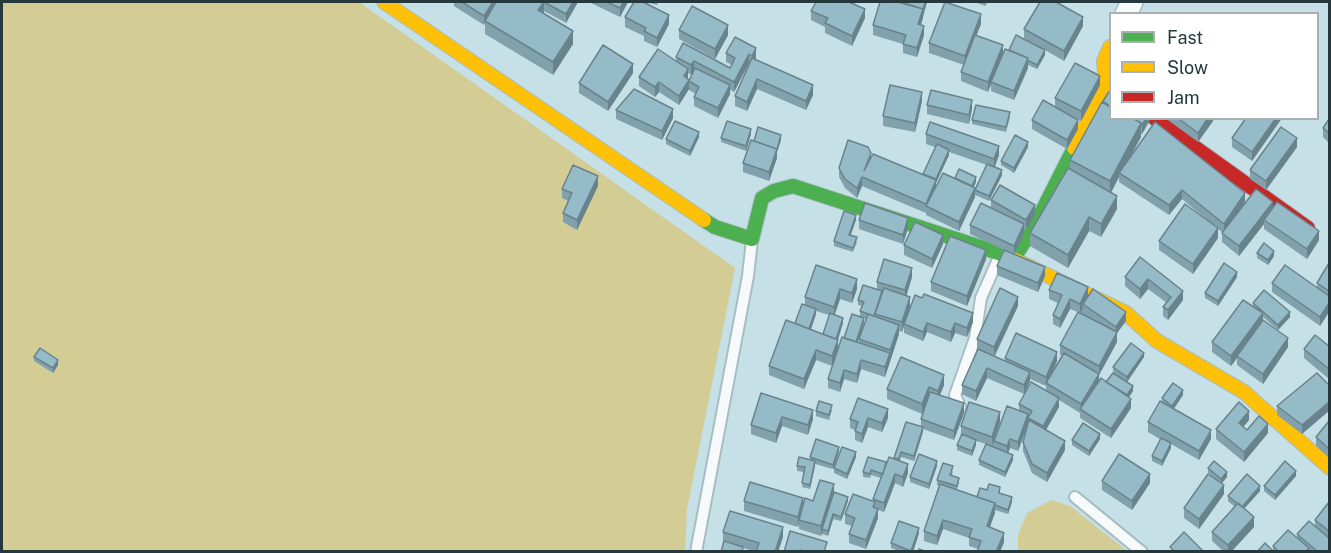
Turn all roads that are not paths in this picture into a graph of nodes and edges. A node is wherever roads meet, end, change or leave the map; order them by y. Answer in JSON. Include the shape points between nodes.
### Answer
{"nodes":[{"id":1,"x":384,"y":2,"type":"edge"},
{"id":2,"x":1109,"y":49,"type":"edge"},
{"id":3,"x":1108,"y":86,"type":"edge"},
{"id":4,"x":1157,"y":120,"type":"edge"},
{"id":5,"x":1309,"y":229,"type":"edge"},
{"id":6,"x":752,"y":239,"type":"junction"},
{"id":7,"x":1001,"y":253,"type":"junction"},
{"id":8,"x":960,"y":407,"type":"edge"},
{"id":9,"x":1329,"y":468,"type":"edge"},
{"id":10,"x":1075,"y":497,"type":"dead end"},
{"id":11,"x":696,"y":552,"type":"edge"},
{"id":12,"x":1142,"y":552,"type":"edge"}],
"edges":[{"from":1,"to":6,"type":"street","via":[[715,227]]},
{"from":2,"to":3,"type":"street","via":[[1104,61]]},
{"from":3,"to":7,"type":"street","via":[[1014,258]]},
{"from":4,"to":5,"type":"street"},
{"from":6,"to":7,"type":"street","via":[[762,198],[793,186]]},
{"from":6,"to":11,"type":"lane"},
{"from":7,"to":8,"type":"lane","via":[[981,298],[975,338],[955,395]]},
{"from":7,"to":9,"type":"street","via":[[1126,312],[1157,341],[1244,392]]},
{"from":10,"to":12,"type":"lane"}]}
